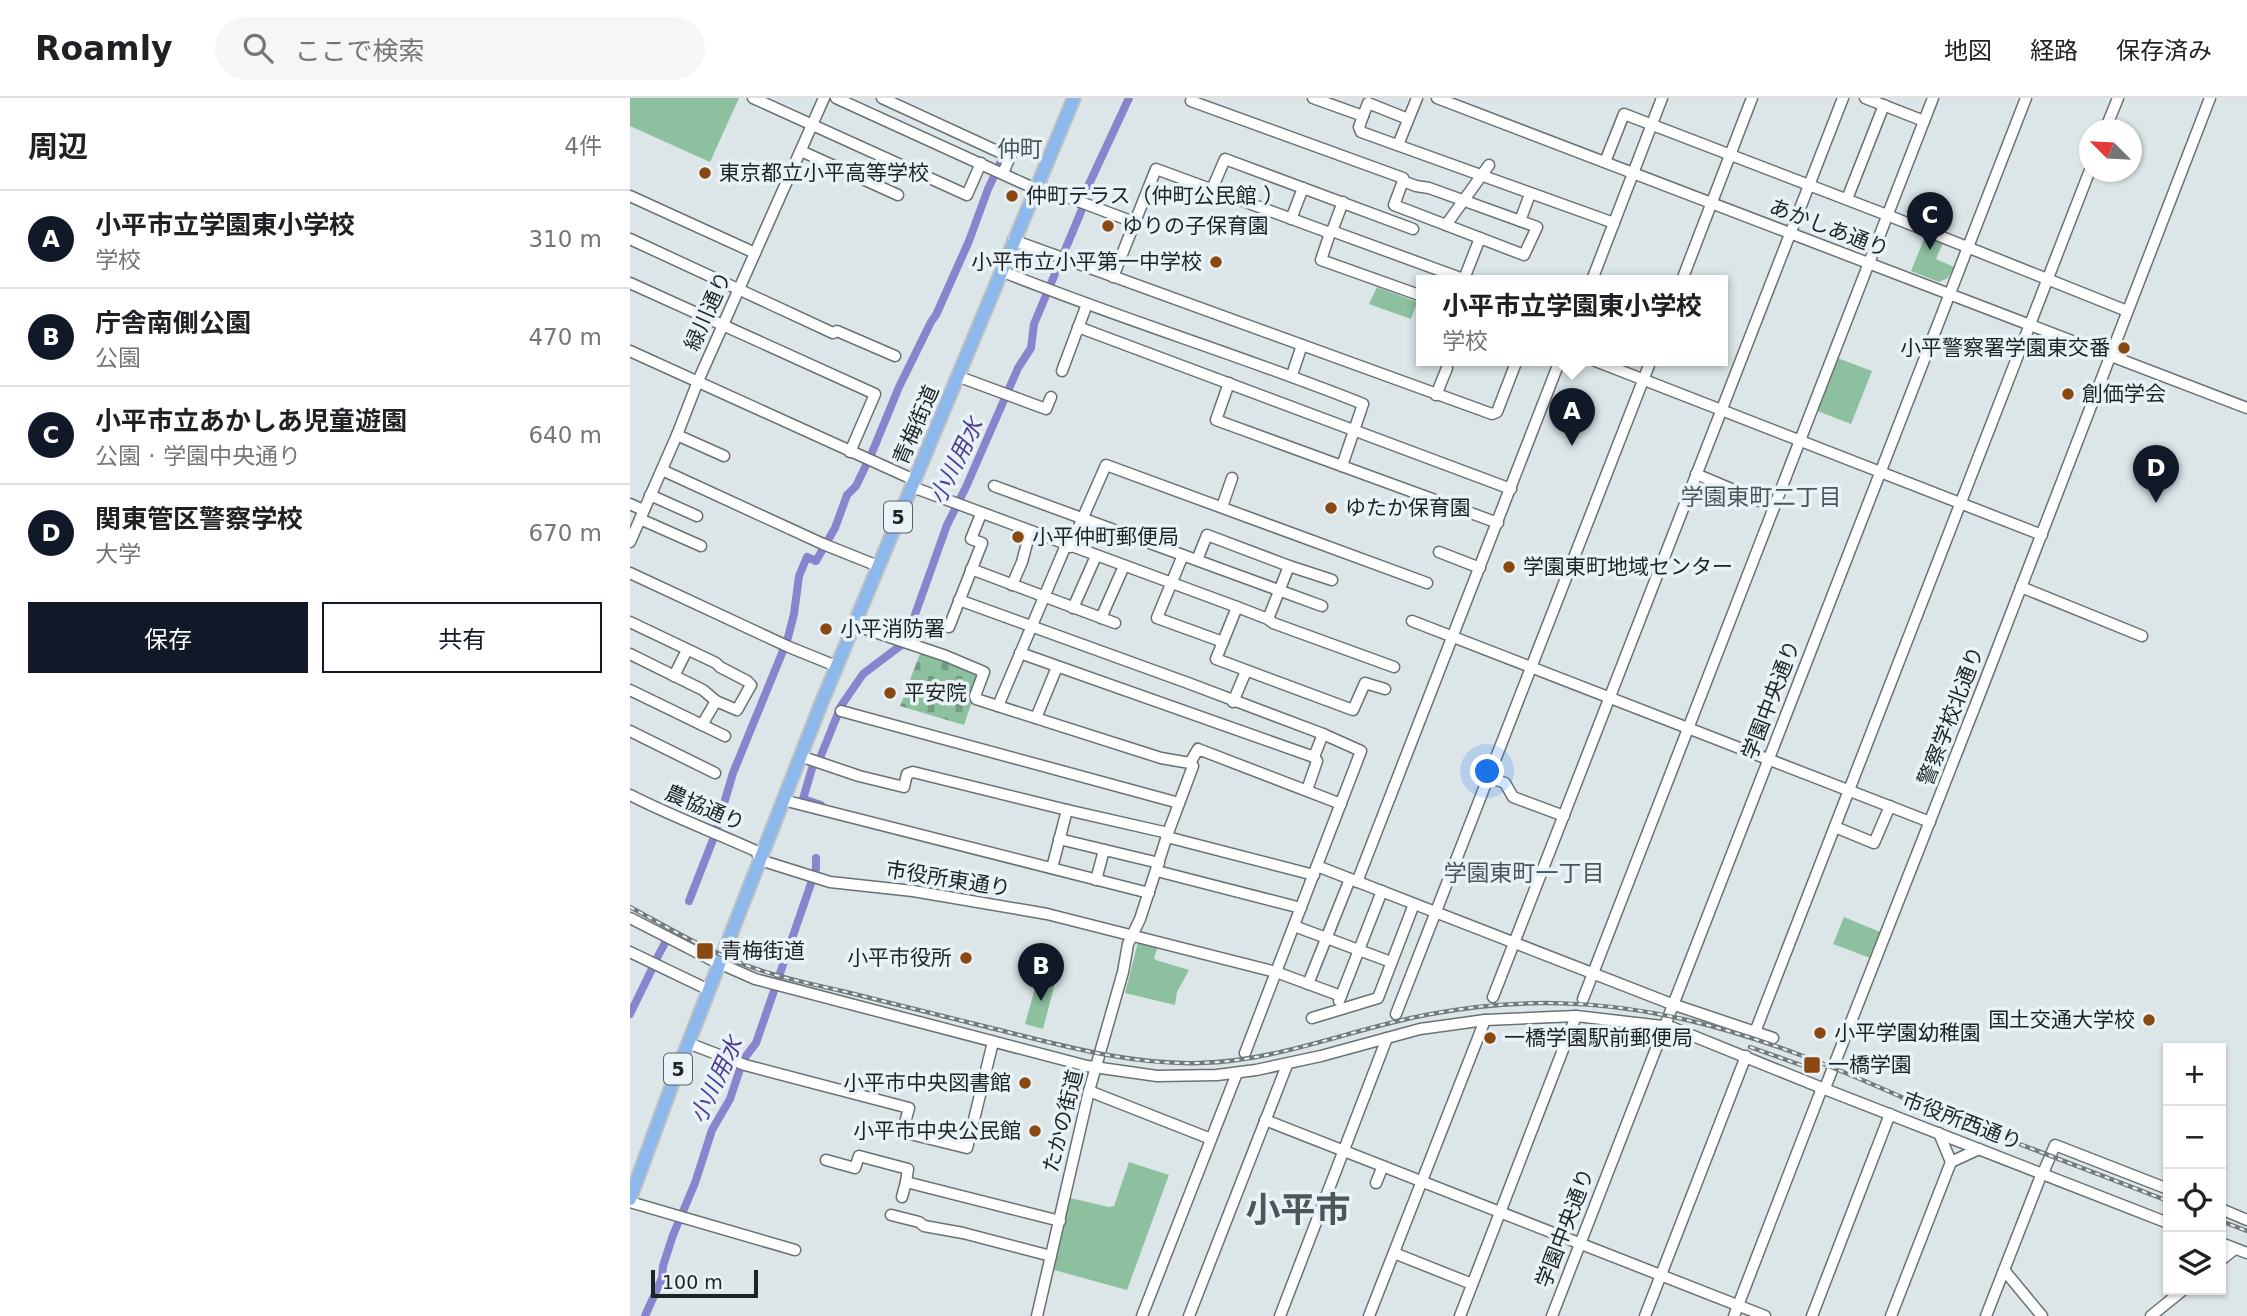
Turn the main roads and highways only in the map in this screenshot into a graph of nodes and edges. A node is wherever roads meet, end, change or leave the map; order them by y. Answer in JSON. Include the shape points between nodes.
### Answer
{"nodes":[{"id":1,"x":1074,"y":98,"type":"edge"},
{"id":2,"x":630,"y":1201,"type":"edge"}],
"edges":[{"from":1,"to":2,"type":"main road","name":"青梅街道","number":"5","via":[[836,666]]}]}
